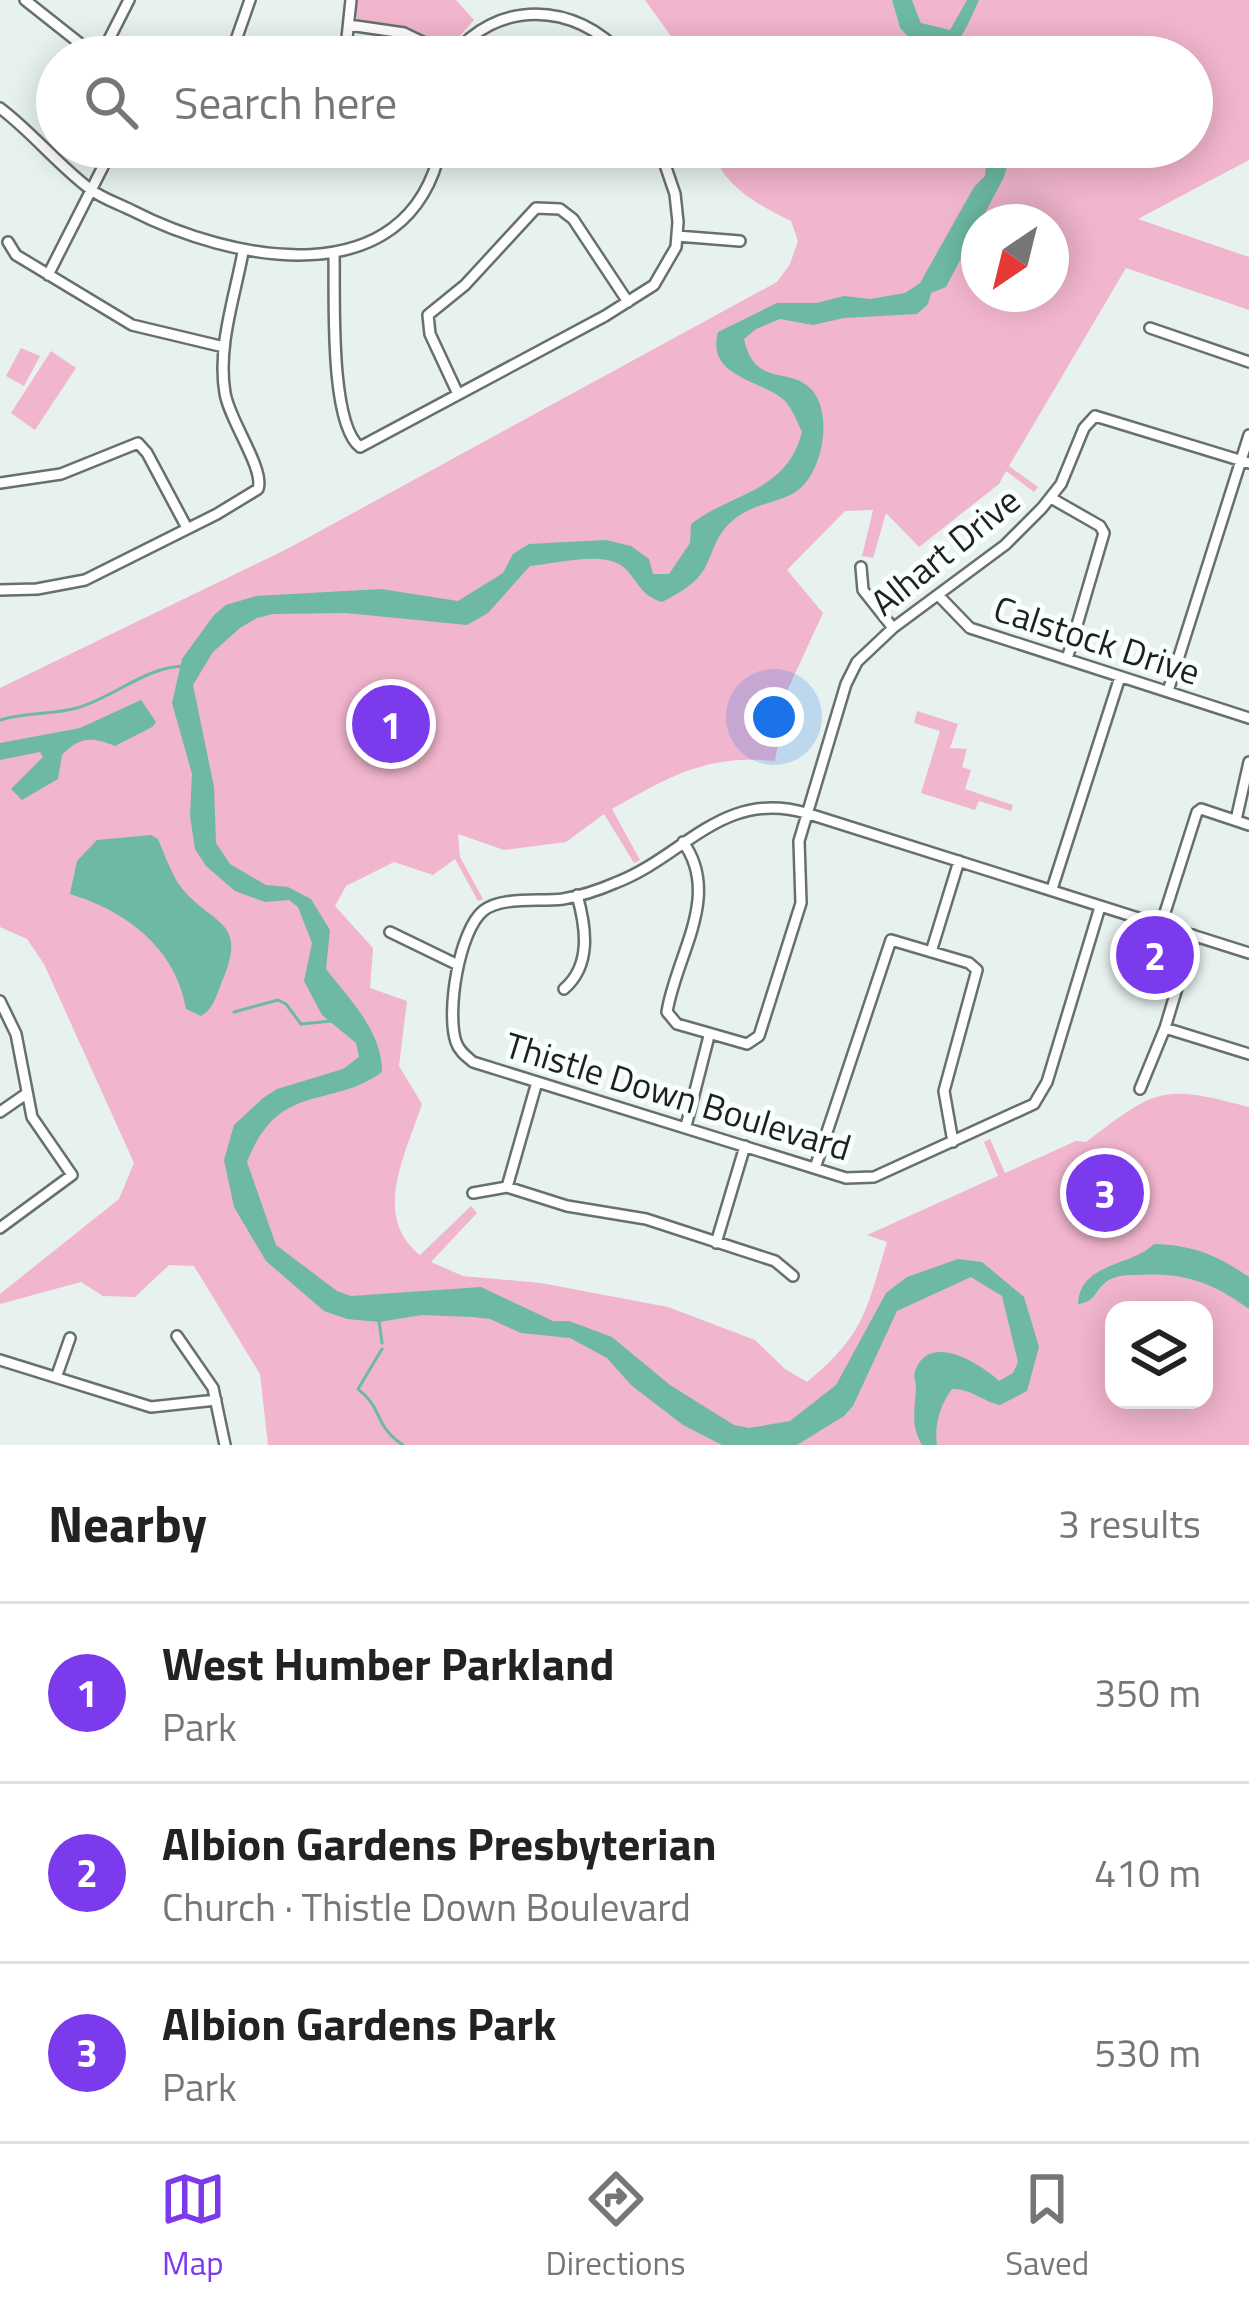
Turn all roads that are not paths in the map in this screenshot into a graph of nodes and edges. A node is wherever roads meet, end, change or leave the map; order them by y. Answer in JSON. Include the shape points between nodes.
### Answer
{"nodes":[{"id":1,"x":25,"y":0,"type":"edge"},
{"id":2,"x":129,"y":0,"type":"edge"},
{"id":3,"x":250,"y":0,"type":"edge"},
{"id":4,"x":350,"y":0,"type":"edge"},
{"id":5,"x":349,"y":25,"type":"junction"},
{"id":6,"x":72,"y":36,"type":"edge"},
{"id":7,"x":110,"y":36,"type":"edge"},
{"id":8,"x":237,"y":36,"type":"edge"},
{"id":9,"x":348,"y":36,"type":"edge"},
{"id":10,"x":410,"y":36,"type":"edge"},
{"id":11,"x":467,"y":36,"type":"edge"},
{"id":12,"x":602,"y":36,"type":"edge"},
{"id":13,"x":0,"y":108,"type":"edge"},
{"id":14,"x":36,"y":140,"type":"edge"},
{"id":15,"x":67,"y":168,"type":"edge"},
{"id":16,"x":103,"y":168,"type":"edge"},
{"id":17,"x":433,"y":168,"type":"edge"},
{"id":18,"x":666,"y":168,"type":"edge"},
{"id":19,"x":92,"y":190,"type":"junction"},
{"id":20,"x":677,"y":236,"type":"junction"},
{"id":21,"x":740,"y":241,"type":"dead end"},
{"id":22,"x":8,"y":242,"type":"dead end"},
{"id":23,"x":244,"y":251,"type":"junction"},
{"id":24,"x":334,"y":254,"type":"junction"},
{"id":25,"x":48,"y":275,"type":"junction"},
{"id":26,"x":628,"y":302,"type":"junction"},
{"id":27,"x":1150,"y":328,"type":"dead end"},
{"id":28,"x":224,"y":347,"type":"junction"},
{"id":29,"x":1249,"y":362,"type":"edge"},
{"id":30,"x":458,"y":394,"type":"junction"},
{"id":31,"x":1249,"y":435,"type":"edge"},
{"id":32,"x":1245,"y":462,"type":"edge"},
{"id":33,"x":0,"y":483,"type":"edge"},
{"id":34,"x":1051,"y":498,"type":"junction"},
{"id":35,"x":187,"y":528,"type":"junction"},
{"id":36,"x":861,"y":567,"type":"dead end"},
{"id":37,"x":0,"y":590,"type":"edge"},
{"id":38,"x":939,"y":596,"type":"junction"},
{"id":39,"x":893,"y":628,"type":"junction"},
{"id":40,"x":1067,"y":659,"type":"junction"},
{"id":41,"x":1120,"y":676,"type":"junction"},
{"id":42,"x":1168,"y":691,"type":"junction"},
{"id":43,"x":1249,"y":718,"type":"edge"},
{"id":44,"x":1249,"y":762,"type":"edge"},
{"id":45,"x":806,"y":813,"type":"junction"},
{"id":46,"x":1236,"y":820,"type":"junction"},
{"id":47,"x":1249,"y":825,"type":"edge"},
{"id":48,"x":683,"y":842,"type":"junction"},
{"id":49,"x":959,"y":861,"type":"junction"},
{"id":50,"x":1052,"y":890,"type":"junction"},
{"id":51,"x":577,"y":895,"type":"junction"},
{"id":52,"x":1100,"y":907,"type":"junction"},
{"id":53,"x":1161,"y":925,"type":"junction"},
{"id":54,"x":390,"y":932,"type":"dead end"},
{"id":55,"x":1193,"y":935,"type":"junction"},
{"id":56,"x":931,"y":952,"type":"junction"},
{"id":57,"x":1249,"y":953,"type":"edge"},
{"id":58,"x":458,"y":964,"type":"junction"},
{"id":59,"x":564,"y":989,"type":"dead end"},
{"id":60,"x":0,"y":1001,"type":"edge"},
{"id":61,"x":1165,"y":1028,"type":"junction"},
{"id":62,"x":709,"y":1036,"type":"junction"},
{"id":63,"x":1249,"y":1054,"type":"edge"},
{"id":64,"x":537,"y":1082,"type":"junction"},
{"id":65,"x":1140,"y":1089,"type":"dead end"},
{"id":66,"x":26,"y":1094,"type":"junction"},
{"id":67,"x":0,"y":1112,"type":"edge"},
{"id":68,"x":686,"y":1126,"type":"junction"},
{"id":69,"x":953,"y":1142,"type":"junction"},
{"id":70,"x":746,"y":1146,"type":"junction"},
{"id":71,"x":815,"y":1168,"type":"junction"},
{"id":72,"x":507,"y":1187,"type":"junction"},
{"id":73,"x":473,"y":1193,"type":"dead end"},
{"id":74,"x":0,"y":1228,"type":"edge"},
{"id":75,"x":716,"y":1243,"type":"junction"},
{"id":76,"x":793,"y":1276,"type":"dead end"},
{"id":77,"x":177,"y":1336,"type":"dead end"},
{"id":78,"x":70,"y":1339,"type":"dead end"},
{"id":79,"x":0,"y":1360,"type":"edge"},
{"id":80,"x":57,"y":1376,"type":"junction"},
{"id":81,"x":216,"y":1400,"type":"junction"},
{"id":82,"x":225,"y":1445,"type":"edge"}],
"edges":[{"from":1,"to":6,"type":"street"},
{"from":2,"to":7,"type":"street"},
{"from":3,"to":8,"type":"street"},
{"from":4,"to":5,"type":"street"},
{"from":5,"to":9,"type":"street"},
{"from":5,"to":10,"type":"street"},
{"from":11,"to":12,"type":"street","via":[[489,16],[537,5],[585,20]]},
{"from":13,"to":14,"type":"street"},
{"from":15,"to":19,"type":"street"},
{"from":16,"to":19,"type":"street"},
{"from":17,"to":24,"type":"street","via":[[406,212],[367,242]]},
{"from":18,"to":20,"type":"street"},
{"from":19,"to":23,"type":"street","via":[[158,225]]},
{"from":19,"to":25,"type":"street"},
{"from":20,"to":21,"type":"street"},
{"from":20,"to":26,"type":"street","via":[[659,280]]},
{"from":22,"to":25,"type":"street"},
{"from":23,"to":24,"type":"street"},
{"from":23,"to":28,"type":"street"},
{"from":24,"to":30,"type":"street","via":[[337,388],[355,445]]},
{"from":25,"to":28,"type":"street","via":[[141,329]]},
{"from":26,"to":30,"type":"street"},
{"from":26,"to":30,"type":"street","via":[[574,219],[536,208],[428,315]]},
{"from":27,"to":29,"type":"street"},
{"from":28,"to":35,"type":"street","via":[[229,413],[261,484]]},
{"from":31,"to":32,"type":"street"},
{"from":32,"to":34,"type":"street","name":"Alhart Drive","via":[[1095,416]]},
{"from":32,"to":42,"type":"street"},
{"from":33,"to":35,"type":"street","via":[[61,474],[138,443]]},
{"from":34,"to":38,"type":"street","name":"Alhart Drive"},
{"from":34,"to":40,"type":"street","via":[[1104,533]]},
{"from":35,"to":37,"type":"street","via":[[85,580]]},
{"from":36,"to":39,"type":"street","via":[[863,590]]},
{"from":38,"to":39,"type":"street","name":"Alhart Drive"},
{"from":38,"to":40,"type":"street","name":"Calstock Drive","via":[[970,628]]},
{"from":39,"to":45,"type":"street","name":"Alhart Drive","via":[[851,671]]},
{"from":40,"to":41,"type":"street","name":"Calstock Drive"},
{"from":41,"to":42,"type":"street","name":"Calstock Drive"},
{"from":41,"to":50,"type":"street"},
{"from":42,"to":43,"type":"street","name":"Calstock Drive"},
{"from":44,"to":46,"type":"street"},
{"from":45,"to":48,"type":"street","name":"Thistle Down Boulevard","via":[[738,813]]},
{"from":45,"to":49,"type":"street","name":"Thistle Down Boulevard"},
{"from":45,"to":62,"type":"street","name":"Alhart Drive","via":[[801,903],[759,1036],[747,1045]]},
{"from":46,"to":47,"type":"street"},
{"from":46,"to":53,"type":"street","via":[[1197,812]]},
{"from":48,"to":51,"type":"street","name":"Thistle Down Boulevard","via":[[631,877]]},
{"from":48,"to":62,"type":"street","via":[[701,882],[667,1012]]},
{"from":49,"to":50,"type":"street","name":"Thistle Down Boulevard"},
{"from":49,"to":56,"type":"street"},
{"from":50,"to":52,"type":"street","name":"Thistle Down Boulevard"},
{"from":51,"to":58,"type":"street","name":"Thistle Down Boulevard","via":[[493,904],[475,920]]},
{"from":51,"to":59,"type":"street","via":[[584,952]]},
{"from":52,"to":53,"type":"street","name":"Thistle Down Boulevard"},
{"from":52,"to":69,"type":"street","name":"Thistle Down Boulevard","via":[[1041,1094],[1030,1107]]},
{"from":53,"to":55,"type":"street","name":"Thistle Down Boulevard"},
{"from":54,"to":58,"type":"street"},
{"from":55,"to":57,"type":"street","name":"Thistle Down Boulevard"},
{"from":55,"to":61,"type":"street"},
{"from":56,"to":69,"type":"street","via":[[977,970],[944,1091]]},
{"from":56,"to":71,"type":"street","via":[[891,940]]},
{"from":58,"to":64,"type":"street","name":"Thistle Down Boulevard","via":[[453,1028],[461,1052]]},
{"from":60,"to":66,"type":"street","via":[[14,1027]]},
{"from":61,"to":63,"type":"street"},
{"from":61,"to":65,"type":"street"},
{"from":62,"to":68,"type":"street"},
{"from":64,"to":68,"type":"street","name":"Thistle Down Boulevard"},
{"from":64,"to":72,"type":"street"},
{"from":66,"to":67,"type":"street"},
{"from":66,"to":74,"type":"street","via":[[40,1132],[72,1175]]},
{"from":68,"to":70,"type":"street","name":"Thistle Down Boulevard"},
{"from":69,"to":71,"type":"street","name":"Thistle Down Boulevard","via":[[865,1179]]},
{"from":70,"to":71,"type":"street","name":"Thistle Down Boulevard"},
{"from":70,"to":75,"type":"street"},
{"from":72,"to":73,"type":"street"},
{"from":72,"to":75,"type":"street"},
{"from":75,"to":76,"type":"street","via":[[776,1261]]},
{"from":77,"to":81,"type":"street"},
{"from":78,"to":80,"type":"street"},
{"from":79,"to":80,"type":"street"},
{"from":80,"to":81,"type":"street","via":[[151,1407]]},
{"from":81,"to":82,"type":"street"}]}
